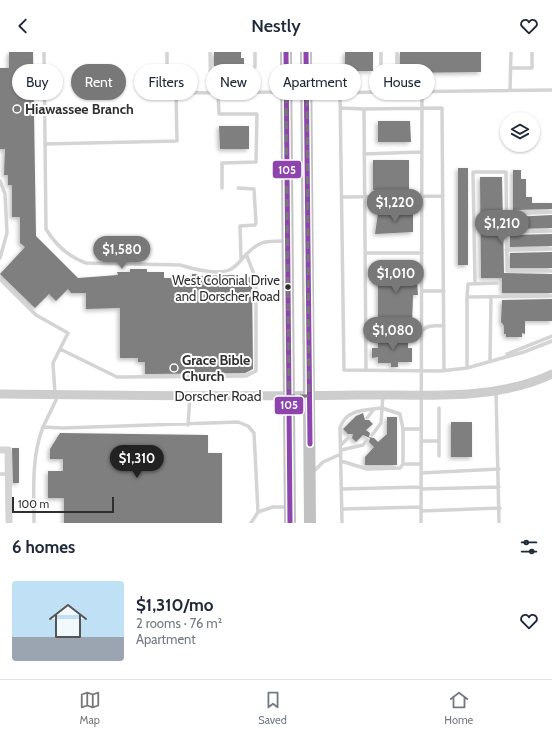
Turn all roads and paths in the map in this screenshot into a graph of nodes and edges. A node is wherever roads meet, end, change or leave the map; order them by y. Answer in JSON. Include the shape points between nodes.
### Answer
{"nodes":[{"id":1,"x":44,"y":52,"type":"edge"},
{"id":2,"x":167,"y":52,"type":"edge"},
{"id":3,"x":210,"y":52,"type":"edge"},
{"id":4,"x":255,"y":52,"type":"edge"},
{"id":5,"x":286,"y":52,"type":"edge"},
{"id":6,"x":306,"y":52,"type":"edge"},
{"id":7,"x":381,"y":52,"type":"edge"},
{"id":8,"x":397,"y":52,"type":"edge"},
{"id":9,"x":511,"y":52,"type":"edge"},
{"id":10,"x":532,"y":52,"type":"edge"},
{"id":11,"x":167,"y":64,"type":"edge"},
{"id":12,"x":210,"y":64,"type":"edge"},
{"id":13,"x":256,"y":64,"type":"edge"},
{"id":14,"x":286,"y":64,"type":"edge"},
{"id":15,"x":306,"y":64,"type":"edge"},
{"id":16,"x":381,"y":64,"type":"edge"},
{"id":17,"x":397,"y":64,"type":"edge"},
{"id":18,"x":511,"y":68,"type":"junction"},
{"id":19,"x":510,"y":90,"type":"junction"},
{"id":20,"x":552,"y":90,"type":"edge"},
{"id":21,"x":435,"y":92,"type":"edge"},
{"id":22,"x":176,"y":100,"type":"edge"},
{"id":23,"x":218,"y":100,"type":"edge"},
{"id":24,"x":286,"y":100,"type":"edge"},
{"id":25,"x":307,"y":100,"type":"edge"},
{"id":26,"x":340,"y":100,"type":"edge"},
{"id":27,"x":422,"y":100,"type":"edge"},
{"id":28,"x":341,"y":108,"type":"junction"},
{"id":29,"x":364,"y":108,"type":"junction"},
{"id":30,"x":421,"y":108,"type":"junction"},
{"id":31,"x":45,"y":144,"type":"junction"},
{"id":32,"x":421,"y":152,"type":"junction"},
{"id":33,"x":364,"y":154,"type":"junction"},
{"id":34,"x":0,"y":182,"type":"edge"},
{"id":35,"x":222,"y":188,"type":"dead end"},
{"id":36,"x":238,"y":188,"type":"dead end"},
{"id":37,"x":365,"y":196,"type":"junction"},
{"id":38,"x":421,"y":196,"type":"junction"},
{"id":39,"x":443,"y":196,"type":"junction"},
{"id":40,"x":342,"y":197,"type":"junction"},
{"id":41,"x":552,"y":212,"type":"edge"},
{"id":42,"x":506,"y":214,"type":"junction"},
{"id":43,"x":552,"y":231,"type":"edge"},
{"id":44,"x":506,"y":232,"type":"junction"},
{"id":45,"x":288,"y":241,"type":"junction"},
{"id":46,"x":552,"y":249,"type":"edge"},
{"id":47,"x":506,"y":250,"type":"junction"},
{"id":48,"x":365,"y":253,"type":"junction"},
{"id":49,"x":422,"y":253,"type":"junction"},
{"id":50,"x":246,"y":254,"type":"junction"},
{"id":51,"x":0,"y":258,"type":"edge"},
{"id":52,"x":241,"y":260,"type":"junction"},
{"id":53,"x":552,"y":270,"type":"edge"},
{"id":54,"x":0,"y":279,"type":"edge"},
{"id":55,"x":497,"y":283,"type":"dead end"},
{"id":56,"x":475,"y":284,"type":"junction"},
{"id":57,"x":422,"y":291,"type":"junction"},
{"id":58,"x":444,"y":291,"type":"junction"},
{"id":59,"x":552,"y":296,"type":"edge"},
{"id":60,"x":468,"y":297,"type":"junction"},
{"id":61,"x":491,"y":297,"type":"junction"},
{"id":62,"x":444,"y":326,"type":"junction"},
{"id":63,"x":422,"y":331,"type":"junction"},
{"id":64,"x":366,"y":332,"type":"junction"},
{"id":65,"x":552,"y":336,"type":"edge"},
{"id":66,"x":552,"y":341,"type":"edge"},
{"id":67,"x":60,"y":349,"type":"junction"},
{"id":68,"x":499,"y":358,"type":"junction"},
{"id":69,"x":490,"y":360,"type":"junction"},
{"id":70,"x":467,"y":368,"type":"junction"},
{"id":71,"x":366,"y":370,"type":"junction"},
{"id":72,"x":422,"y":370,"type":"junction"},
{"id":73,"x":444,"y":371,"type":"junction"},
{"id":74,"x":552,"y":374,"type":"edge"},
{"id":75,"x":496,"y":391,"type":"junction"},
{"id":76,"x":0,"y":394,"type":"edge"},
{"id":77,"x":422,"y":394,"type":"junction"},
{"id":78,"x":57,"y":395,"type":"junction"},
{"id":79,"x":190,"y":395,"type":"junction"},
{"id":80,"x":383,"y":395,"type":"junction"},
{"id":81,"x":289,"y":396,"type":"junction"},
{"id":82,"x":309,"y":396,"type":"junction"},
{"id":83,"x":382,"y":408,"type":"junction"},
{"id":84,"x":438,"y":408,"type":"dead end"},
{"id":85,"x":374,"y":409,"type":"junction"},
{"id":86,"x":367,"y":418,"type":"dead end"},
{"id":87,"x":188,"y":425,"type":"junction"},
{"id":88,"x":43,"y":427,"type":"junction"},
{"id":89,"x":403,"y":429,"type":"junction"},
{"id":90,"x":421,"y":429,"type":"junction"},
{"id":91,"x":372,"y":435,"type":"dead end"},
{"id":92,"x":350,"y":436,"type":"dead end"},
{"id":93,"x":367,"y":440,"type":"dead end"},
{"id":94,"x":421,"y":441,"type":"junction"},
{"id":95,"x":439,"y":441,"type":"junction"},
{"id":96,"x":341,"y":444,"type":"junction"},
{"id":97,"x":0,"y":450,"type":"edge"},
{"id":98,"x":341,"y":452,"type":"junction"},
{"id":99,"x":439,"y":456,"type":"dead end"},
{"id":100,"x":341,"y":460,"type":"junction"},
{"id":101,"x":403,"y":464,"type":"junction"},
{"id":102,"x":421,"y":464,"type":"junction"},
{"id":103,"x":499,"y":469,"type":"junction"},
{"id":104,"x":421,"y":473,"type":"junction"},
{"id":105,"x":0,"y":474,"type":"edge"},
{"id":106,"x":8,"y":474,"type":"junction"},
{"id":107,"x":310,"y":476,"type":"junction"},
{"id":108,"x":499,"y":487,"type":"junction"},
{"id":109,"x":421,"y":488,"type":"junction"},
{"id":110,"x":342,"y":489,"type":"junction"},
{"id":111,"x":290,"y":507,"type":"junction"},
{"id":112,"x":500,"y":508,"type":"junction"},
{"id":113,"x":342,"y":509,"type":"junction"},
{"id":114,"x":421,"y":509,"type":"junction"},
{"id":115,"x":258,"y":512,"type":"junction"},
{"id":116,"x":9,"y":523,"type":"edge"},
{"id":117,"x":34,"y":523,"type":"edge"},
{"id":118,"x":251,"y":523,"type":"edge"},
{"id":119,"x":290,"y":523,"type":"edge"},
{"id":120,"x":310,"y":523,"type":"edge"},
{"id":121,"x":342,"y":523,"type":"edge"},
{"id":122,"x":421,"y":523,"type":"edge"},
{"id":123,"x":499,"y":523,"type":"edge"}],
"edges":[{"from":1,"to":31,"type":"lane"},
{"from":2,"to":11,"type":"lane"},
{"from":3,"to":12,"type":"lane"},
{"from":4,"to":13,"type":"lane"},
{"from":5,"to":14,"type":"highway"},
{"from":6,"to":15,"type":"highway"},
{"from":7,"to":16,"type":"lane"},
{"from":8,"to":17,"type":"lane"},
{"from":9,"to":18,"type":"lane"},
{"from":10,"to":18,"type":"lane","via":[[532,68]]},
{"from":18,"to":19,"type":"lane"},
{"from":19,"to":20,"type":"lane"},
{"from":19,"to":21,"type":"lane"},
{"from":22,"to":31,"type":"lane","via":[[177,141]]},
{"from":23,"to":35,"type":"lane","via":[[219,114],[257,114],[256,162],[222,163]]},
{"from":24,"to":45,"type":"highway"},
{"from":25,"to":82,"type":"highway"},
{"from":26,"to":28,"type":"lane"},
{"from":27,"to":30,"type":"lane"},
{"from":28,"to":29,"type":"lane"},
{"from":28,"to":40,"type":"lane"},
{"from":29,"to":30,"type":"lane"},
{"from":29,"to":33,"type":"lane"},
{"from":30,"to":32,"type":"lane"},
{"from":30,"to":39,"type":"lane","via":[[442,108]]},
{"from":31,"to":52,"type":"lane","via":[[46,229],[74,259],[86,263],[180,265],[214,271],[234,268]]},
{"from":32,"to":33,"type":"lane"},
{"from":32,"to":38,"type":"lane"},
{"from":33,"to":37,"type":"lane"},
{"from":34,"to":51,"type":"lane","via":[[5,194],[7,232]]},
{"from":36,"to":52,"type":"lane","via":[[254,190],[255,210],[255,225],[240,226]]},
{"from":37,"to":38,"type":"lane"},
{"from":37,"to":40,"type":"lane"},
{"from":37,"to":48,"type":"lane"},
{"from":38,"to":39,"type":"lane"},
{"from":38,"to":49,"type":"lane"},
{"from":39,"to":58,"type":"lane"},
{"from":40,"to":71,"type":"lane","via":[[344,370]]},
{"from":41,"to":42,"type":"lane"},
{"from":42,"to":44,"type":"lane"},
{"from":42,"to":56,"type":"lane","via":[[506,172],[473,172]]},
{"from":43,"to":44,"type":"lane"},
{"from":44,"to":47,"type":"lane"},
{"from":45,"to":50,"type":"lane","via":[[265,241],[257,244]]},
{"from":45,"to":81,"type":"highway"},
{"from":46,"to":47,"type":"lane"},
{"from":47,"to":53,"type":"lane","via":[[507,271]]},
{"from":48,"to":49,"type":"lane"},
{"from":48,"to":64,"type":"lane"},
{"from":49,"to":57,"type":"lane"},
{"from":50,"to":52,"type":"lane"},
{"from":50,"to":67,"type":"lane","via":[[256,279],[256,371],[252,374],[117,377]]},
{"from":54,"to":67,"type":"lane","via":[[36,315],[68,332]]},
{"from":55,"to":56,"type":"lane"},
{"from":56,"to":60,"type":"lane","via":[[468,284]]},
{"from":57,"to":58,"type":"lane"},
{"from":57,"to":63,"type":"lane"},
{"from":58,"to":62,"type":"lane"},
{"from":59,"to":61,"type":"lane"},
{"from":60,"to":61,"type":"lane"},
{"from":60,"to":70,"type":"lane"},
{"from":61,"to":69,"type":"lane"},
{"from":62,"to":63,"type":"lane","via":[[424,327]]},
{"from":62,"to":73,"type":"lane"},
{"from":63,"to":64,"type":"lane"},
{"from":63,"to":72,"type":"lane"},
{"from":64,"to":71,"type":"lane"},
{"from":65,"to":68,"type":"lane"},
{"from":66,"to":68,"type":"lane"},
{"from":67,"to":78,"type":"lane","via":[[53,363]]},
{"from":68,"to":69,"type":"lane"},
{"from":69,"to":70,"type":"lane"},
{"from":70,"to":73,"type":"lane"},
{"from":71,"to":72,"type":"lane"},
{"from":72,"to":73,"type":"lane"},
{"from":72,"to":77,"type":"lane"},
{"from":74,"to":75,"type":"street","name":"Dorscher Road","via":[[527,384]]},
{"from":75,"to":77,"type":"street","name":"Dorscher Road"},
{"from":75,"to":103,"type":"lane"},
{"from":76,"to":78,"type":"street","name":"Dorscher Road"},
{"from":77,"to":80,"type":"street","name":"Dorscher Road"},
{"from":77,"to":90,"type":"lane"},
{"from":78,"to":79,"type":"street","name":"Dorscher Road"},
{"from":78,"to":88,"type":"lane"},
{"from":79,"to":81,"type":"street","name":"Dorscher Road"},
{"from":79,"to":87,"type":"lane"},
{"from":80,"to":82,"type":"street","name":"Dorscher Road"},
{"from":80,"to":83,"type":"lane"},
{"from":81,"to":82,"type":"street","name":"Dorscher Road"},
{"from":81,"to":111,"type":"highway"},
{"from":82,"to":107,"type":"highway"},
{"from":83,"to":85,"type":"lane"},
{"from":83,"to":89,"type":"lane","via":[[400,414]]},
{"from":83,"to":91,"type":"lane","via":[[381,424]]},
{"from":84,"to":95,"type":"lane"},
{"from":85,"to":86,"type":"lane"},
{"from":85,"to":96,"type":"lane","via":[[355,412],[342,422]]},
{"from":87,"to":88,"type":"lane"},
{"from":87,"to":115,"type":"lane","via":[[238,422],[248,426],[254,433]]},
{"from":88,"to":117,"type":"lane","via":[[37,442],[34,473]]},
{"from":89,"to":90,"type":"lane"},
{"from":89,"to":101,"type":"lane"},
{"from":90,"to":94,"type":"lane"},
{"from":92,"to":96,"type":"lane"},
{"from":93,"to":98,"type":"lane","via":[[363,445]]},
{"from":94,"to":95,"type":"lane"},
{"from":94,"to":102,"type":"lane"},
{"from":95,"to":99,"type":"lane"},
{"from":96,"to":98,"type":"lane"},
{"from":97,"to":106,"type":"street","via":[[8,450]]},
{"from":98,"to":100,"type":"lane"},
{"from":98,"to":107,"type":"lane","via":[[323,462]]},
{"from":100,"to":101,"type":"lane","via":[[367,469],[400,468]]},
{"from":100,"to":110,"type":"lane"},
{"from":101,"to":102,"type":"lane"},
{"from":102,"to":104,"type":"lane"},
{"from":103,"to":104,"type":"lane"},
{"from":103,"to":108,"type":"lane"},
{"from":104,"to":109,"type":"lane"},
{"from":105,"to":106,"type":"lane"},
{"from":106,"to":116,"type":"street"},
{"from":107,"to":120,"type":"highway"},
{"from":108,"to":109,"type":"lane"},
{"from":108,"to":112,"type":"lane"},
{"from":109,"to":110,"type":"lane"},
{"from":109,"to":114,"type":"lane"},
{"from":110,"to":113,"type":"lane"},
{"from":111,"to":115,"type":"lane","via":[[273,507]]},
{"from":111,"to":119,"type":"highway"},
{"from":112,"to":114,"type":"lane"},
{"from":112,"to":123,"type":"lane"},
{"from":113,"to":114,"type":"lane"},
{"from":113,"to":121,"type":"lane"},
{"from":114,"to":122,"type":"lane"},
{"from":115,"to":118,"type":"lane"}]}
